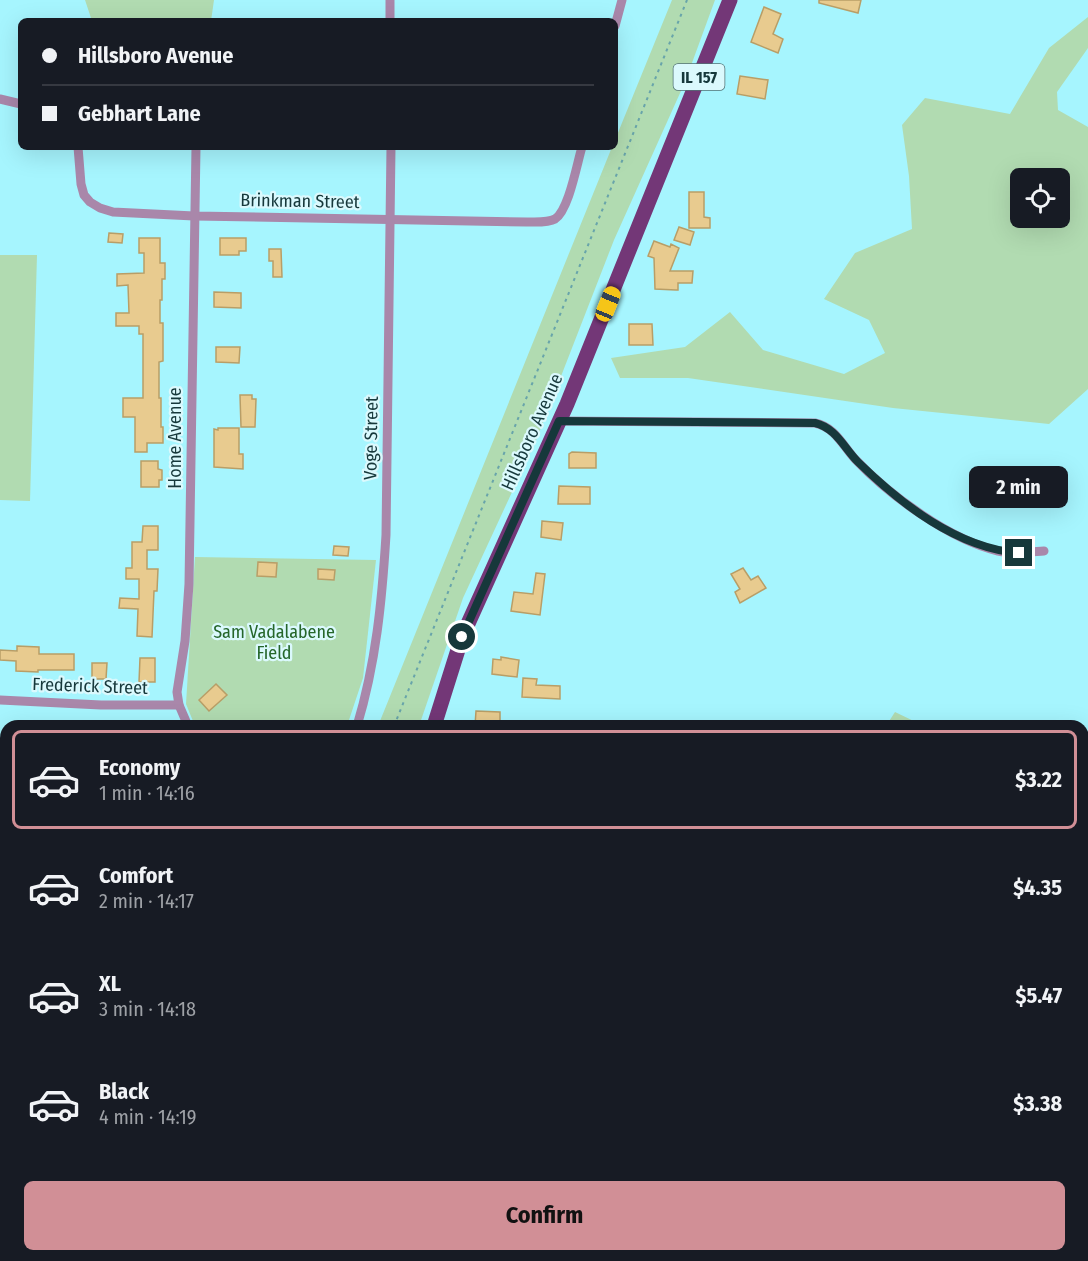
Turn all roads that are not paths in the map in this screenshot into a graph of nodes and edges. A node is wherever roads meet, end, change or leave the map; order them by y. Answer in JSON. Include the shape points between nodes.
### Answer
{"nodes":[{"id":1,"x":390,"y":0,"type":"edge"},
{"id":2,"x":622,"y":0,"type":"edge"},
{"id":3,"x":730,"y":0,"type":"edge"},
{"id":4,"x":390,"y":18,"type":"edge"},
{"id":5,"x":617,"y":18,"type":"edge"},
{"id":6,"x":0,"y":99,"type":"edge"},
{"id":7,"x":18,"y":103,"type":"edge"},
{"id":8,"x":78,"y":150,"type":"edge"},
{"id":9,"x":196,"y":150,"type":"edge"},
{"id":10,"x":391,"y":150,"type":"edge"},
{"id":11,"x":581,"y":150,"type":"edge"},
{"id":12,"x":194,"y":216,"type":"junction"},
{"id":13,"x":391,"y":219,"type":"junction"},
{"id":14,"x":559,"y":421,"type":"junction"},
{"id":15,"x":1044,"y":551,"type":"dead end"},
{"id":16,"x":0,"y":700,"type":"edge"},
{"id":17,"x":179,"y":705,"type":"junction"},
{"id":18,"x":185,"y":720,"type":"edge"},
{"id":19,"x":359,"y":720,"type":"edge"},
{"id":20,"x":436,"y":720,"type":"edge"}],
"edges":[{"from":1,"to":4,"type":"street"},
{"from":2,"to":5,"type":"street"},
{"from":3,"to":14,"type":"main road","name":"Hillsboro Avenue","number":"IL 157"},
{"from":6,"to":7,"type":"street"},
{"from":8,"to":12,"type":"street","name":"Brinkman Street","via":[[82,190],[100,208]]},
{"from":9,"to":12,"type":"street","name":"Home Avenue"},
{"from":10,"to":13,"type":"street","name":"Voge Street"},
{"from":11,"to":13,"type":"street","name":"Brinkman Street","via":[[564,209],[555,219]]},
{"from":12,"to":13,"type":"street","name":"Brinkman Street"},
{"from":12,"to":17,"type":"street","name":"Home Avenue","via":[[189,584],[177,692]]},
{"from":13,"to":19,"type":"street","name":"Voge Street","via":[[383,587],[373,666]]},
{"from":14,"to":15,"type":"street","via":[[824,425],[900,500],[956,535],[999,551]]},
{"from":14,"to":20,"type":"main road","name":"Hillsboro Avenue","number":"IL 157","via":[[465,628]]},
{"from":16,"to":17,"type":"street","name":"Frederick Street"},
{"from":17,"to":18,"type":"street","name":"Home Avenue"}]}
